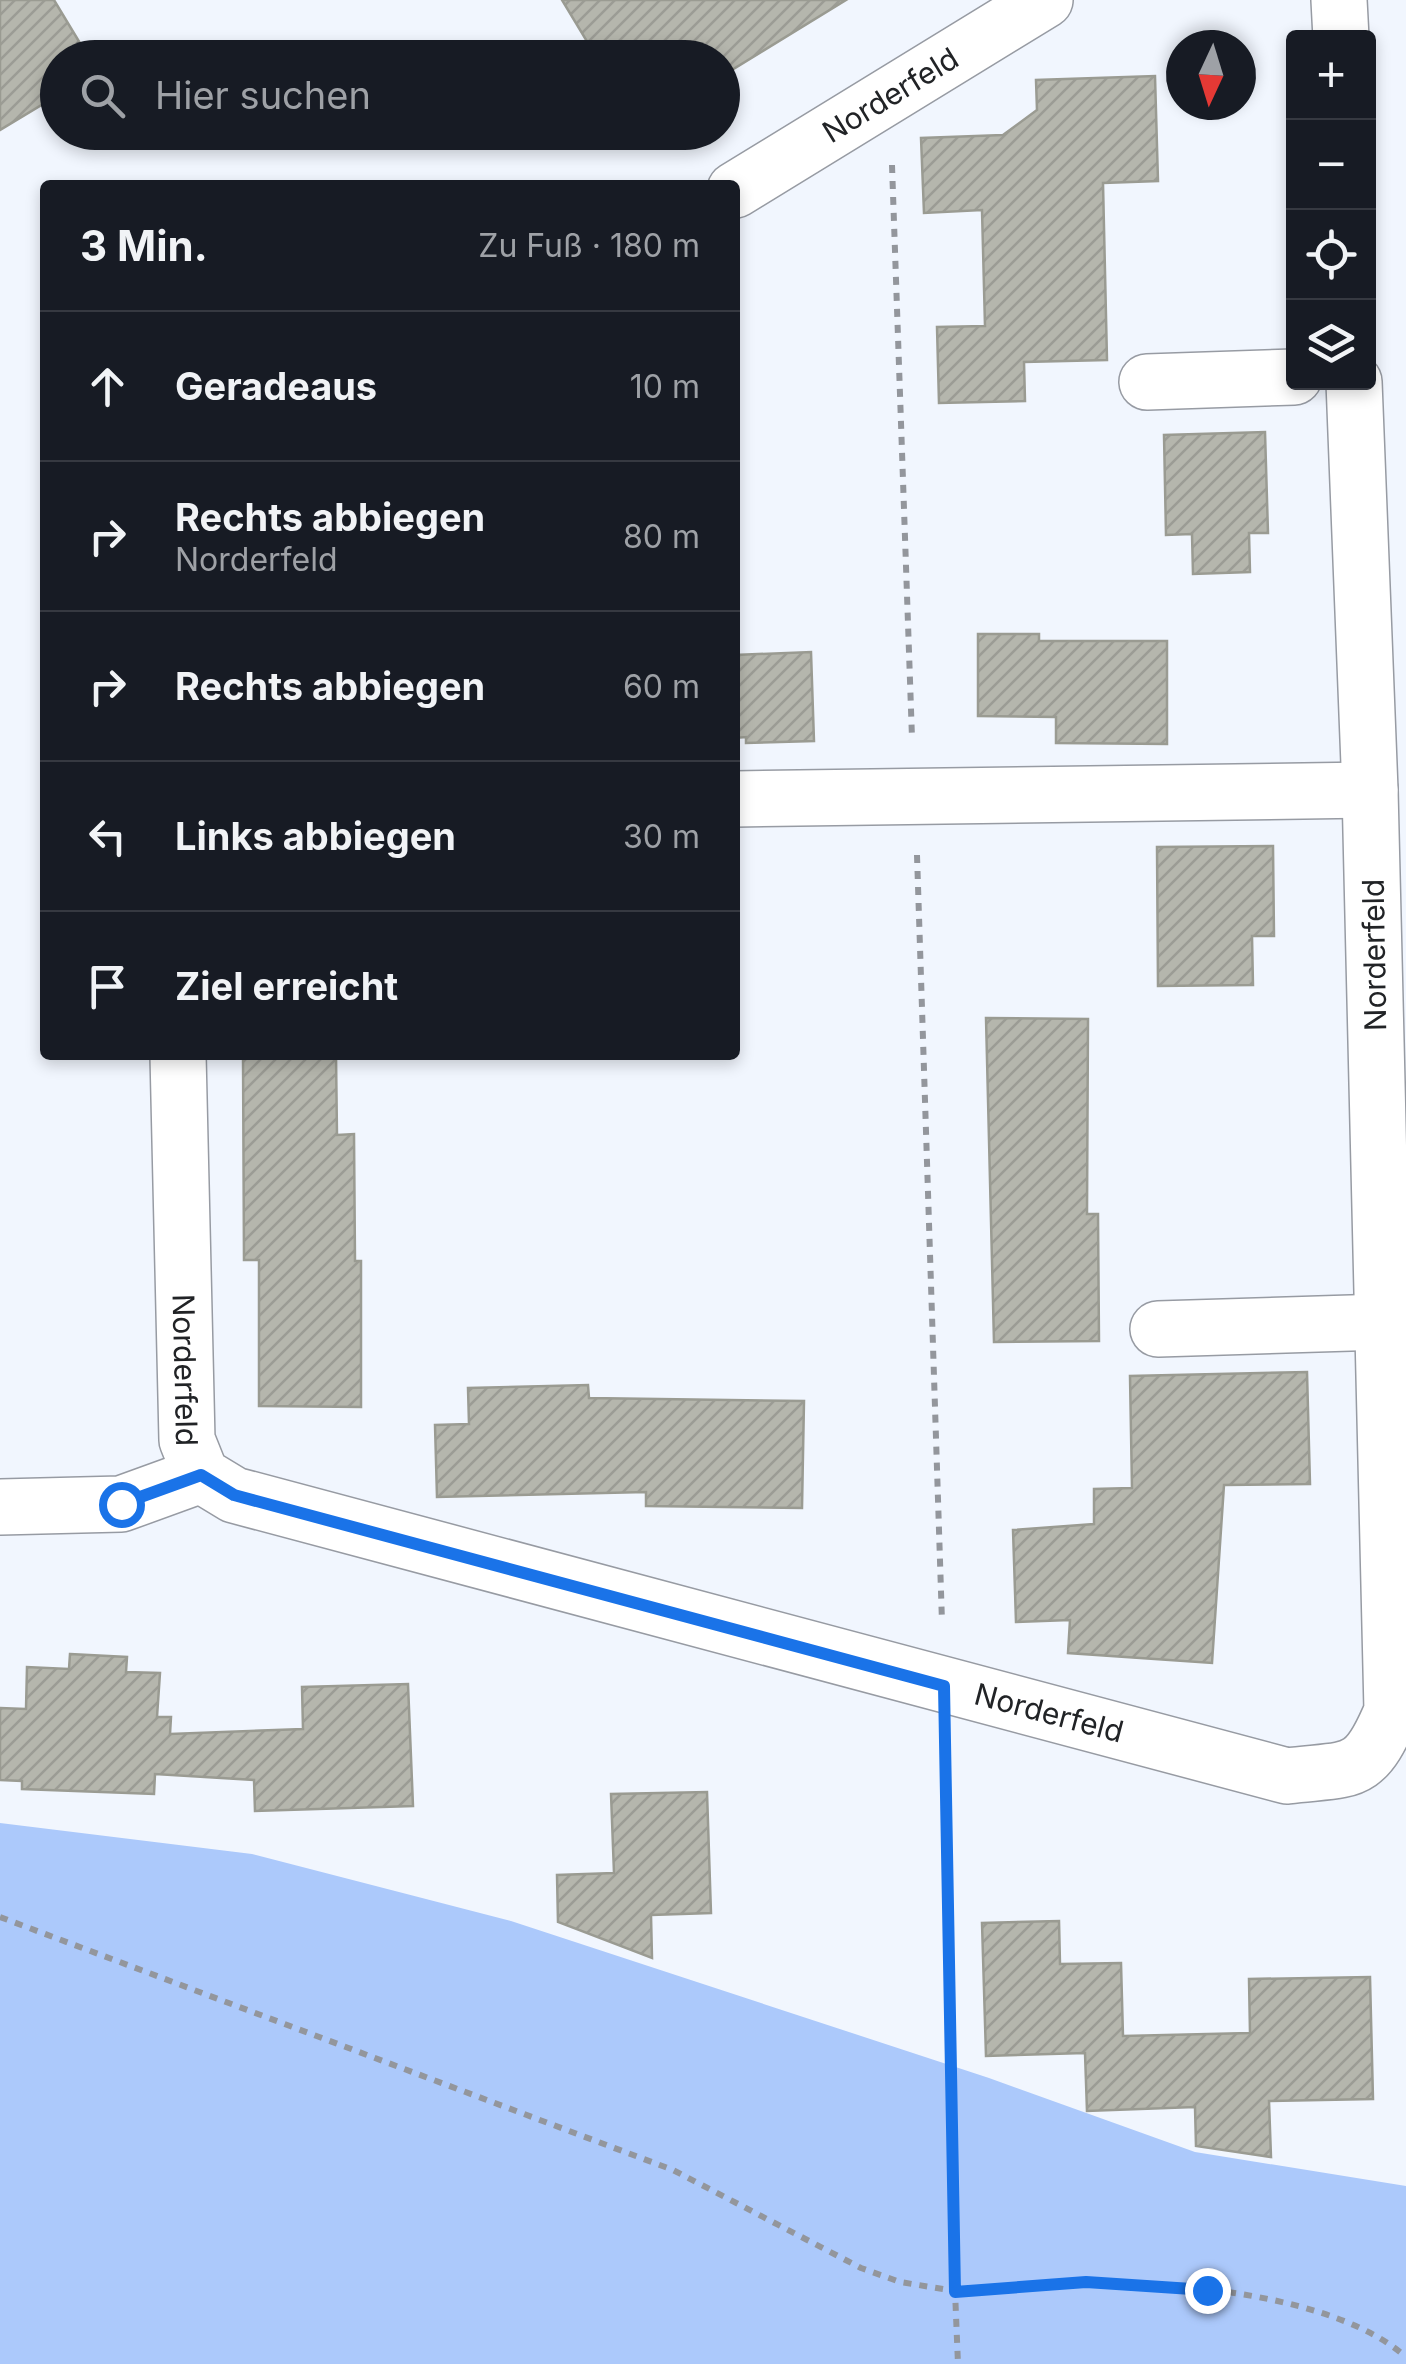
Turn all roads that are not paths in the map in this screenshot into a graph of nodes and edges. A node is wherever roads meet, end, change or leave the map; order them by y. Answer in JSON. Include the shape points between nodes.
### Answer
{"nodes":[{"id":1,"x":1045,"y":0,"type":"edge"},
{"id":2,"x":1339,"y":0,"type":"edge"},
{"id":3,"x":1341,"y":30,"type":"edge"},
{"id":4,"x":740,"y":187,"type":"edge"},
{"id":5,"x":1286,"y":377,"type":"edge"},
{"id":6,"x":1147,"y":382,"type":"dead end"},
{"id":7,"x":1354,"y":390,"type":"edge"},
{"id":8,"x":1370,"y":790,"type":"junction"},
{"id":9,"x":740,"y":799,"type":"edge"},
{"id":10,"x":178,"y":1060,"type":"edge"},
{"id":11,"x":1383,"y":1322,"type":"junction"},
{"id":12,"x":1158,"y":1329,"type":"dead end"},
{"id":13,"x":201,"y":1475,"type":"junction"},
{"id":14,"x":0,"y":1506,"type":"edge"}],
"edges":[{"from":1,"to":4,"type":"street","name":"Norderfeld"},
{"from":2,"to":3,"type":"street"},
{"from":5,"to":6,"type":"street"},
{"from":7,"to":8,"type":"street","name":"Norderfeld"},
{"from":8,"to":9,"type":"street"},
{"from":8,"to":11,"type":"street","name":"Norderfeld"},
{"from":10,"to":13,"type":"street","name":"Norderfeld","via":[[188,1440]]},
{"from":11,"to":12,"type":"street"},
{"from":11,"to":13,"type":"street","name":"Norderfeld","via":[[1392,1711],[1377,1747],[1357,1768],[1287,1776],[234,1495]]},
{"from":13,"to":14,"type":"street","via":[[121,1504]]}]}
